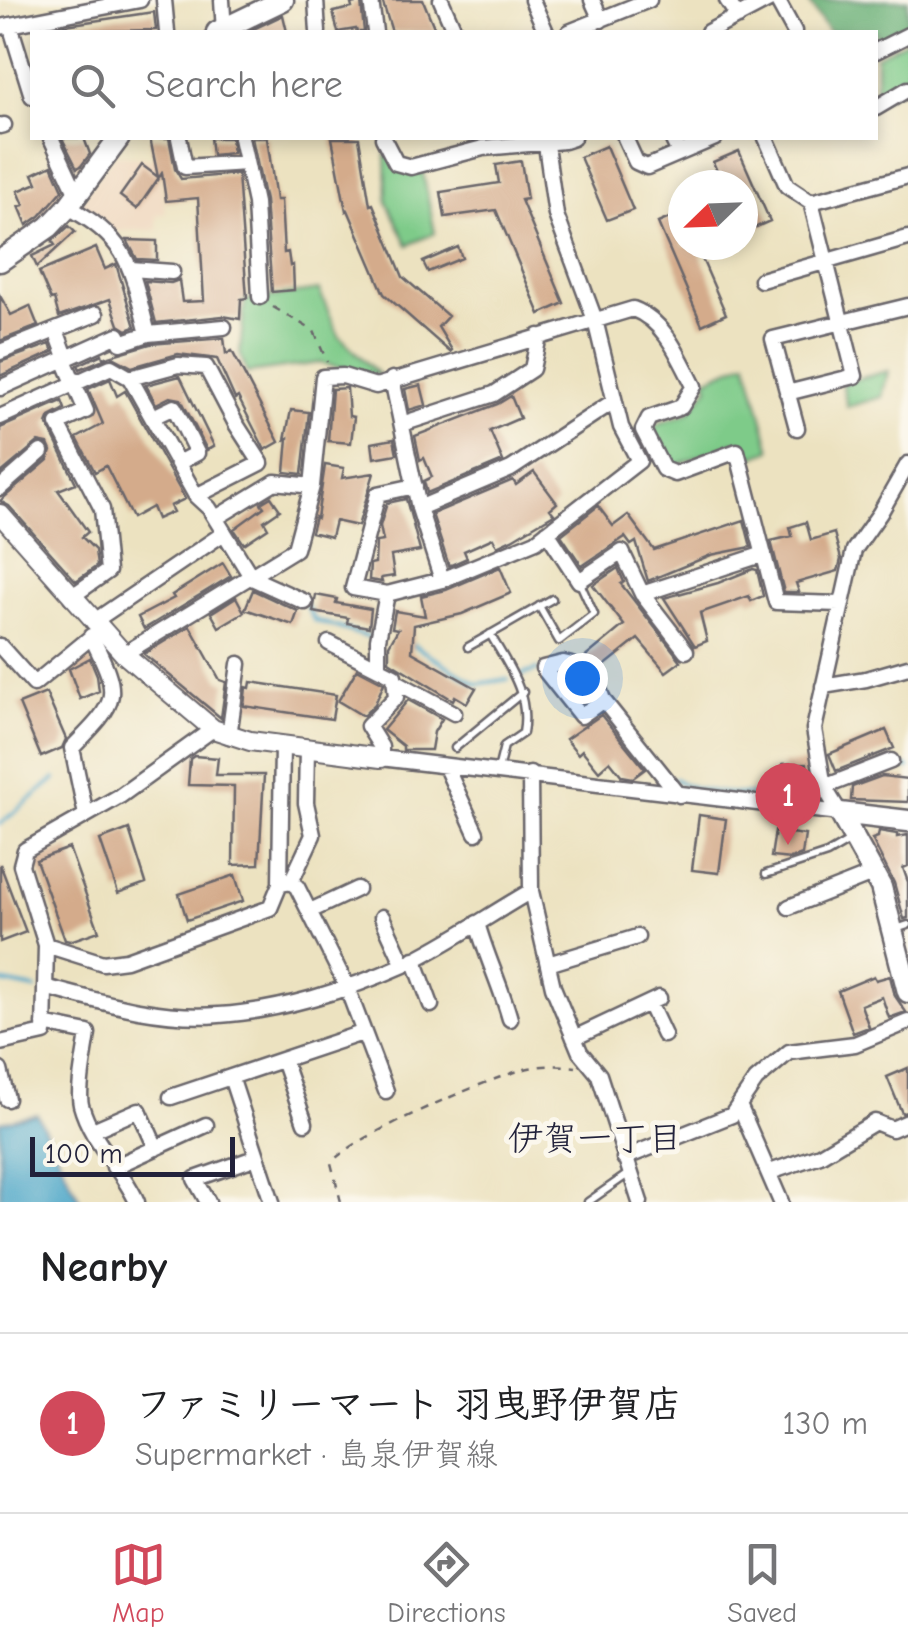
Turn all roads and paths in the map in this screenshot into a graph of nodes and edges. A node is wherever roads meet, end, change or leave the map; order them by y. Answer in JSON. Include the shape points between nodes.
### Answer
{"nodes":[{"id":1,"x":140,"y":0,"type":"edge"},
{"id":2,"x":164,"y":0,"type":"edge"},
{"id":3,"x":222,"y":0,"type":"edge"},
{"id":4,"x":284,"y":0,"type":"edge"},
{"id":5,"x":316,"y":0,"type":"edge"},
{"id":6,"x":371,"y":0,"type":"edge"},
{"id":7,"x":442,"y":0,"type":"edge"},
{"id":8,"x":532,"y":0,"type":"edge"},
{"id":9,"x":592,"y":0,"type":"edge"},
{"id":10,"x":649,"y":0,"type":"edge"},
{"id":11,"x":727,"y":0,"type":"edge"},
{"id":12,"x":773,"y":0,"type":"edge"},
{"id":13,"x":738,"y":17,"type":"junction"},
{"id":14,"x":601,"y":20,"type":"junction"},
{"id":15,"x":5,"y":26,"type":"edge"},
{"id":16,"x":168,"y":30,"type":"edge"},
{"id":17,"x":222,"y":30,"type":"edge"},
{"id":18,"x":224,"y":30,"type":"edge"},
{"id":19,"x":318,"y":30,"type":"edge"},
{"id":20,"x":376,"y":30,"type":"edge"},
{"id":21,"x":454,"y":30,"type":"edge"},
{"id":22,"x":545,"y":30,"type":"edge"},
{"id":23,"x":574,"y":30,"type":"edge"},
{"id":24,"x":712,"y":30,"type":"edge"},
{"id":25,"x":794,"y":30,"type":"edge"},
{"id":26,"x":908,"y":34,"type":"edge"},
{"id":27,"x":878,"y":50,"type":"edge"},
{"id":28,"x":908,"y":88,"type":"edge"},
{"id":29,"x":30,"y":91,"type":"edge"},
{"id":30,"x":878,"y":107,"type":"edge"},
{"id":31,"x":51,"y":140,"type":"edge"},
{"id":32,"x":118,"y":140,"type":"edge"},
{"id":33,"x":179,"y":140,"type":"edge"},
{"id":34,"x":242,"y":140,"type":"edge"},
{"id":35,"x":383,"y":140,"type":"edge"},
{"id":36,"x":538,"y":140,"type":"edge"},
{"id":37,"x":545,"y":140,"type":"edge"},
{"id":38,"x":626,"y":140,"type":"edge"},
{"id":39,"x":673,"y":140,"type":"edge"},
{"id":40,"x":710,"y":140,"type":"edge"},
{"id":41,"x":767,"y":140,"type":"edge"},
{"id":42,"x":679,"y":153,"type":"junction"},
{"id":43,"x":246,"y":163,"type":"junction"},
{"id":44,"x":908,"y":176,"type":"edge"},
{"id":45,"x":72,"y":201,"type":"junction"},
{"id":46,"x":811,"y":202,"type":"junction"},
{"id":47,"x":908,"y":238,"type":"edge"},
{"id":48,"x":825,"y":260,"type":"junction"},
{"id":49,"x":0,"y":261,"type":"edge"},
{"id":50,"x":132,"y":270,"type":"junction"},
{"id":51,"x":172,"y":272,"type":"dead end"},
{"id":52,"x":761,"y":280,"type":"dead end"},
{"id":53,"x":260,"y":296,"type":"joint"},
{"id":54,"x":908,"y":306,"type":"edge"},
{"id":55,"x":96,"y":314,"type":"dead end"},
{"id":56,"x":595,"y":320,"type":"junction"},
{"id":57,"x":841,"y":322,"type":"junction"},
{"id":58,"x":224,"y":327,"type":"dead end"},
{"id":59,"x":56,"y":330,"type":"junction"},
{"id":60,"x":148,"y":334,"type":"junction"},
{"id":61,"x":539,"y":336,"type":"junction"},
{"id":62,"x":100,"y":342,"type":"junction"},
{"id":63,"x":0,"y":352,"type":"edge"},
{"id":64,"x":65,"y":357,"type":"junction"},
{"id":65,"x":110,"y":366,"type":"junction"},
{"id":66,"x":323,"y":377,"type":"junction"},
{"id":67,"x":130,"y":378,"type":"junction"},
{"id":68,"x":392,"y":380,"type":"junction"},
{"id":69,"x":73,"y":384,"type":"junction"},
{"id":70,"x":0,"y":388,"type":"edge"},
{"id":71,"x":787,"y":393,"type":"junction"},
{"id":72,"x":614,"y":401,"type":"junction"},
{"id":73,"x":0,"y":417,"type":"edge"},
{"id":74,"x":153,"y":417,"type":"junction"},
{"id":75,"x":402,"y":424,"type":"junction"},
{"id":76,"x":796,"y":428,"type":"dead end"},
{"id":77,"x":41,"y":452,"type":"dead end"},
{"id":78,"x":178,"y":462,"type":"junction"},
{"id":79,"x":908,"y":464,"type":"edge"},
{"id":80,"x":312,"y":486,"type":"junction"},
{"id":81,"x":415,"y":486,"type":"junction"},
{"id":82,"x":0,"y":488,"type":"edge"},
{"id":83,"x":196,"y":496,"type":"junction"},
{"id":84,"x":419,"y":508,"type":"junction"},
{"id":85,"x":216,"y":518,"type":"junction"},
{"id":86,"x":3,"y":524,"type":"edge"},
{"id":87,"x":547,"y":532,"type":"junction"},
{"id":88,"x":224,"y":533,"type":"junction"},
{"id":89,"x":764,"y":554,"type":"junction"},
{"id":90,"x":252,"y":578,"type":"junction"},
{"id":91,"x":442,"y":580,"type":"junction"},
{"id":92,"x":579,"y":581,"type":"junction"},
{"id":93,"x":387,"y":594,"type":"junction"},
{"id":94,"x":642,"y":594,"type":"junction"},
{"id":95,"x":70,"y":597,"type":"junction"},
{"id":96,"x":552,"y":598,"type":"dead end"},
{"id":97,"x":305,"y":602,"type":"dead end"},
{"id":98,"x":840,"y":604,"type":"junction"},
{"id":99,"x":539,"y":606,"type":"junction"},
{"id":100,"x":95,"y":629,"type":"junction"},
{"id":101,"x":490,"y":634,"type":"junction"},
{"id":102,"x":329,"y":643,"type":"dead end"},
{"id":103,"x":0,"y":646,"type":"edge"},
{"id":104,"x":468,"y":646,"type":"dead end"},
{"id":105,"x":686,"y":651,"type":"dead end"},
{"id":106,"x":124,"y":654,"type":"junction"},
{"id":107,"x":239,"y":664,"type":"dead end"},
{"id":108,"x":908,"y":667,"type":"edge"},
{"id":109,"x":378,"y":668,"type":"junction"},
{"id":110,"x":395,"y":682,"type":"junction"},
{"id":111,"x":823,"y":686,"type":"junction"},
{"id":112,"x":523,"y":692,"type":"junction"},
{"id":113,"x":603,"y":700,"type":"dead end"},
{"id":114,"x":454,"y":713,"type":"dead end"},
{"id":115,"x":221,"y":732,"type":"junction"},
{"id":116,"x":282,"y":745,"type":"junction"},
{"id":117,"x":307,"y":748,"type":"junction"},
{"id":118,"x":454,"y":748,"type":"dead end"},
{"id":119,"x":381,"y":758,"type":"junction"},
{"id":120,"x":891,"y":761,"type":"dead end"},
{"id":121,"x":446,"y":767,"type":"junction"},
{"id":122,"x":498,"y":772,"type":"junction"},
{"id":123,"x":530,"y":774,"type":"junction"},
{"id":124,"x":824,"y":787,"type":"junction"},
{"id":125,"x":679,"y":795,"type":"junction"},
{"id":126,"x":840,"y":813,"type":"junction"},
{"id":127,"x":86,"y":816,"type":"junction"},
{"id":128,"x":908,"y":821,"type":"edge"},
{"id":129,"x":476,"y":833,"type":"dead end"},
{"id":130,"x":852,"y":839,"type":"junction"},
{"id":131,"x":875,"y":873,"type":"junction"},
{"id":132,"x":766,"y":874,"type":"dead end"},
{"id":133,"x":286,"y":883,"type":"junction"},
{"id":134,"x":358,"y":889,"type":"dead end"},
{"id":135,"x":531,"y":892,"type":"junction"},
{"id":136,"x":789,"y":906,"type":"dead end"},
{"id":137,"x":310,"y":911,"type":"junction"},
{"id":138,"x":382,"y":917,"type":"dead end"},
{"id":139,"x":477,"y":922,"type":"junction"},
{"id":140,"x":900,"y":928,"type":"edge"},
{"id":141,"x":637,"y":936,"type":"dead end"},
{"id":142,"x":46,"y":944,"type":"junction"},
{"id":143,"x":409,"y":962,"type":"junction"},
{"id":144,"x":548,"y":964,"type":"junction"},
{"id":145,"x":346,"y":985,"type":"junction"},
{"id":146,"x":45,"y":987,"type":"junction"},
{"id":147,"x":908,"y":992,"type":"edge"},
{"id":148,"x":431,"y":1005,"type":"dead end"},
{"id":149,"x":510,"y":1020,"type":"dead end"},
{"id":150,"x":908,"y":1022,"type":"edge"},
{"id":151,"x":44,"y":1024,"type":"junction"},
{"id":152,"x":362,"y":1033,"type":"junction"},
{"id":153,"x":664,"y":1035,"type":"dead end"},
{"id":154,"x":574,"y":1038,"type":"junction"},
{"id":155,"x":0,"y":1043,"type":"edge"},
{"id":156,"x":282,"y":1060,"type":"junction"},
{"id":157,"x":592,"y":1069,"type":"junction"},
{"id":158,"x":0,"y":1070,"type":"edge"},
{"id":159,"x":231,"y":1077,"type":"junction"},
{"id":160,"x":386,"y":1092,"type":"dead end"},
{"id":161,"x":171,"y":1097,"type":"dead end"},
{"id":162,"x":7,"y":1099,"type":"dead end"},
{"id":163,"x":739,"y":1105,"type":"junction"},
{"id":164,"x":908,"y":1122,"type":"edge"},
{"id":165,"x":305,"y":1123,"type":"dead end"},
{"id":166,"x":206,"y":1125,"type":"dead end"},
{"id":167,"x":94,"y":1130,"type":"junction"},
{"id":168,"x":156,"y":1148,"type":"junction"},
{"id":169,"x":257,"y":1156,"type":"junction"},
{"id":170,"x":627,"y":1165,"type":"junction"},
{"id":171,"x":114,"y":1167,"type":"junction"},
{"id":172,"x":770,"y":1172,"type":"junction"},
{"id":173,"x":136,"y":1202,"type":"edge"},
{"id":174,"x":208,"y":1202,"type":"edge"},
{"id":175,"x":272,"y":1202,"type":"edge"},
{"id":176,"x":341,"y":1202,"type":"edge"},
{"id":177,"x":588,"y":1202,"type":"edge"},
{"id":178,"x":640,"y":1202,"type":"edge"},
{"id":179,"x":781,"y":1202,"type":"edge"}],
"edges":[{"from":1,"to":15,"type":"street"},
{"from":2,"to":16,"type":"street"},
{"from":3,"to":17,"type":"street"},
{"from":4,"to":18,"type":"main road"},
{"from":5,"to":19,"type":"street"},
{"from":6,"to":20,"type":"street"},
{"from":7,"to":21,"type":"street"},
{"from":8,"to":22,"type":"street"},
{"from":9,"to":14,"type":"street"},
{"from":10,"to":14,"type":"street"},
{"from":11,"to":13,"type":"street"},
{"from":12,"to":13,"type":"street"},
{"from":12,"to":25,"type":"street"},
{"from":13,"to":24,"type":"street"},
{"from":14,"to":23,"type":"street"},
{"from":15,"to":29,"type":"street"},
{"from":26,"to":27,"type":"street"},
{"from":28,"to":30,"type":"street"},
{"from":31,"to":45,"type":"street"},
{"from":32,"to":45,"type":"main road"},
{"from":33,"to":43,"type":"street","via":[[185,167]]},
{"from":34,"to":43,"type":"street"},
{"from":35,"to":36,"type":"street","via":[[396,163],[411,167]]},
{"from":37,"to":56,"type":"street","via":[[556,215]]},
{"from":38,"to":42,"type":"street","via":[[636,162],[647,167]]},
{"from":39,"to":42,"type":"street"},
{"from":40,"to":42,"type":"street"},
{"from":41,"to":46,"type":"street","via":[[787,186]]},
{"from":43,"to":53,"type":"street"},
{"from":44,"to":46,"type":"street"},
{"from":45,"to":49,"type":"main road","via":[[49,227]]},
{"from":45,"to":50,"type":"street","via":[[118,243]]},
{"from":46,"to":48,"type":"street"},
{"from":47,"to":48,"type":"street"},
{"from":48,"to":52,"type":"street"},
{"from":48,"to":57,"type":"street"},
{"from":50,"to":51,"type":"street"},
{"from":50,"to":60,"type":"street"},
{"from":53,"to":66,"type":"path","via":[[314,331],[327,362]]},
{"from":54,"to":57,"type":"street"},
{"from":55,"to":59,"type":"street"},
{"from":56,"to":61,"type":"street"},
{"from":56,"to":72,"type":"street"},
{"from":56,"to":89,"type":"street","via":[[633,309],[650,315],[673,346],[694,386],[681,407],[649,418],[643,430],[663,469],[675,474],[736,451]]},
{"from":57,"to":71,"type":"street","via":[[854,376]]},
{"from":57,"to":71,"type":"street","via":[[773,339]]},
{"from":58,"to":60,"type":"street"},
{"from":59,"to":63,"type":"street"},
{"from":59,"to":64,"type":"street"},
{"from":60,"to":62,"type":"street"},
{"from":61,"to":68,"type":"street"},
{"from":61,"to":75,"type":"street","via":[[532,369],[494,394]]},
{"from":62,"to":64,"type":"street"},
{"from":62,"to":65,"type":"street"},
{"from":64,"to":69,"type":"street"},
{"from":64,"to":70,"type":"street"},
{"from":65,"to":67,"type":"street"},
{"from":65,"to":69,"type":"street"},
{"from":66,"to":68,"type":"street","via":[[376,386]]},
{"from":66,"to":80,"type":"street"},
{"from":67,"to":74,"type":"street"},
{"from":67,"to":83,"type":"street","via":[[178,365],[206,367],[262,462]]},
{"from":68,"to":75,"type":"street"},
{"from":69,"to":73,"type":"street"},
{"from":69,"to":95,"type":"street","via":[[86,412],[58,424],[102,510],[108,571]]},
{"from":71,"to":76,"type":"street"},
{"from":72,"to":84,"type":"street","via":[[511,469]]},
{"from":72,"to":87,"type":"street","via":[[639,461]]},
{"from":74,"to":78,"type":"street"},
{"from":74,"to":78,"type":"street","via":[[174,407],[197,453]]},
{"from":75,"to":81,"type":"street"},
{"from":77,"to":82,"type":"street"},
{"from":78,"to":83,"type":"street"},
{"from":79,"to":98,"type":"street","via":[[854,550]]},
{"from":80,"to":85,"type":"street","via":[[274,482]]},
{"from":80,"to":90,"type":"street","via":[[295,549]]},
{"from":81,"to":84,"type":"street"},
{"from":81,"to":93,"type":"street","via":[[378,494],[354,588]]},
{"from":83,"to":85,"type":"street"},
{"from":84,"to":91,"type":"street"},
{"from":85,"to":88,"type":"street"},
{"from":86,"to":95,"type":"street"},
{"from":87,"to":91,"type":"street"},
{"from":87,"to":92,"type":"street"},
{"from":88,"to":90,"type":"street"},
{"from":88,"to":100,"type":"street"},
{"from":89,"to":94,"type":"street"},
{"from":89,"to":98,"type":"street","via":[[776,602]]},
{"from":90,"to":97,"type":"street"},
{"from":90,"to":106,"type":"street"},
{"from":91,"to":93,"type":"street"},
{"from":92,"to":94,"type":"street","via":[[622,552]]},
{"from":92,"to":99,"type":"lane","via":[[594,614],[560,641]]},
{"from":93,"to":109,"type":"street"},
{"from":94,"to":105,"type":"street"},
{"from":95,"to":100,"type":"street"},
{"from":96,"to":99,"type":"lane"},
{"from":98,"to":111,"type":"street"},
{"from":99,"to":101,"type":"lane"},
{"from":100,"to":103,"type":"street","via":[[34,684]]},
{"from":100,"to":106,"type":"street"},
{"from":100,"to":127,"type":"street","via":[[114,686],[101,720],[72,748]]},
{"from":101,"to":104,"type":"lane"},
{"from":101,"to":112,"type":"lane"},
{"from":102,"to":109,"type":"street"},
{"from":106,"to":115,"type":"street"},
{"from":107,"to":115,"type":"street"},
{"from":108,"to":111,"type":"street"},
{"from":109,"to":110,"type":"street"},
{"from":110,"to":114,"type":"street"},
{"from":110,"to":119,"type":"street","via":[[396,697],[368,726],[382,747]]},
{"from":111,"to":124,"type":"street","via":[[814,729]]},
{"from":112,"to":118,"type":"lane"},
{"from":112,"to":122,"type":"lane","via":[[523,734],[504,746]]},
{"from":113,"to":125,"type":"street"},
{"from":115,"to":116,"type":"street"},
{"from":115,"to":127,"type":"street"},
{"from":116,"to":117,"type":"street"},
{"from":116,"to":133,"type":"street"},
{"from":117,"to":119,"type":"street"},
{"from":117,"to":133,"type":"street","via":[[312,835]]},
{"from":119,"to":121,"type":"street"},
{"from":120,"to":124,"type":"street"},
{"from":121,"to":122,"type":"street"},
{"from":121,"to":129,"type":"street"},
{"from":122,"to":123,"type":"street"},
{"from":123,"to":125,"type":"street"},
{"from":123,"to":135,"type":"street"},
{"from":124,"to":126,"type":"street"},
{"from":125,"to":126,"type":"street"},
{"from":126,"to":128,"type":"main road"},
{"from":126,"to":130,"type":"main road"},
{"from":127,"to":142,"type":"street","via":[[25,850],[21,866]]},
{"from":130,"to":131,"type":"main road"},
{"from":130,"to":132,"type":"lane"},
{"from":131,"to":136,"type":"street"},
{"from":131,"to":140,"type":"main road"},
{"from":133,"to":137,"type":"street","via":[[298,887]]},
{"from":133,"to":142,"type":"street","via":[[270,908],[126,960],[103,963]]},
{"from":134,"to":137,"type":"street"},
{"from":135,"to":139,"type":"street"},
{"from":135,"to":144,"type":"street"},
{"from":137,"to":145,"type":"street"},
{"from":138,"to":143,"type":"street"},
{"from":139,"to":143,"type":"street"},
{"from":139,"to":149,"type":"street"},
{"from":140,"to":147,"type":"main road"},
{"from":141,"to":144,"type":"street"},
{"from":142,"to":146,"type":"street"},
{"from":143,"to":145,"type":"street"},
{"from":143,"to":148,"type":"street"},
{"from":144,"to":154,"type":"street"},
{"from":145,"to":146,"type":"street","via":[[216,1016],[128,1009]]},
{"from":145,"to":152,"type":"street"},
{"from":146,"to":151,"type":"street"},
{"from":150,"to":163,"type":"street","via":[[854,1044],[789,1052]]},
{"from":151,"to":155,"type":"street","via":[[44,1032]]},
{"from":151,"to":167,"type":"street","via":[[88,1034],[80,1103]]},
{"from":152,"to":156,"type":"street"},
{"from":152,"to":160,"type":"street"},
{"from":153,"to":154,"type":"street","via":[[654,1000]]},
{"from":154,"to":157,"type":"street"},
{"from":156,"to":159,"type":"street"},
{"from":156,"to":165,"type":"street"},
{"from":157,"to":170,"type":"street"},
{"from":157,"to":176,"type":"path","via":[[532,1067],[391,1123],[331,1163]]},
{"from":158,"to":162,"type":"street"},
{"from":159,"to":161,"type":"street"},
{"from":159,"to":169,"type":"street"},
{"from":163,"to":170,"type":"street","via":[[732,1115]]},
{"from":163,"to":172,"type":"street"},
{"from":164,"to":172,"type":"street","via":[[892,1129],[875,1122],[820,1154]]},
{"from":166,"to":168,"type":"street"},
{"from":167,"to":168,"type":"street","via":[[139,1110]]},
{"from":167,"to":171,"type":"street"},
{"from":168,"to":171,"type":"street"},
{"from":169,"to":174,"type":"street","via":[[196,1179]]},
{"from":169,"to":175,"type":"street"},
{"from":170,"to":177,"type":"lane"},
{"from":170,"to":178,"type":"street"},
{"from":171,"to":173,"type":"street"},
{"from":172,"to":179,"type":"street"}]}
